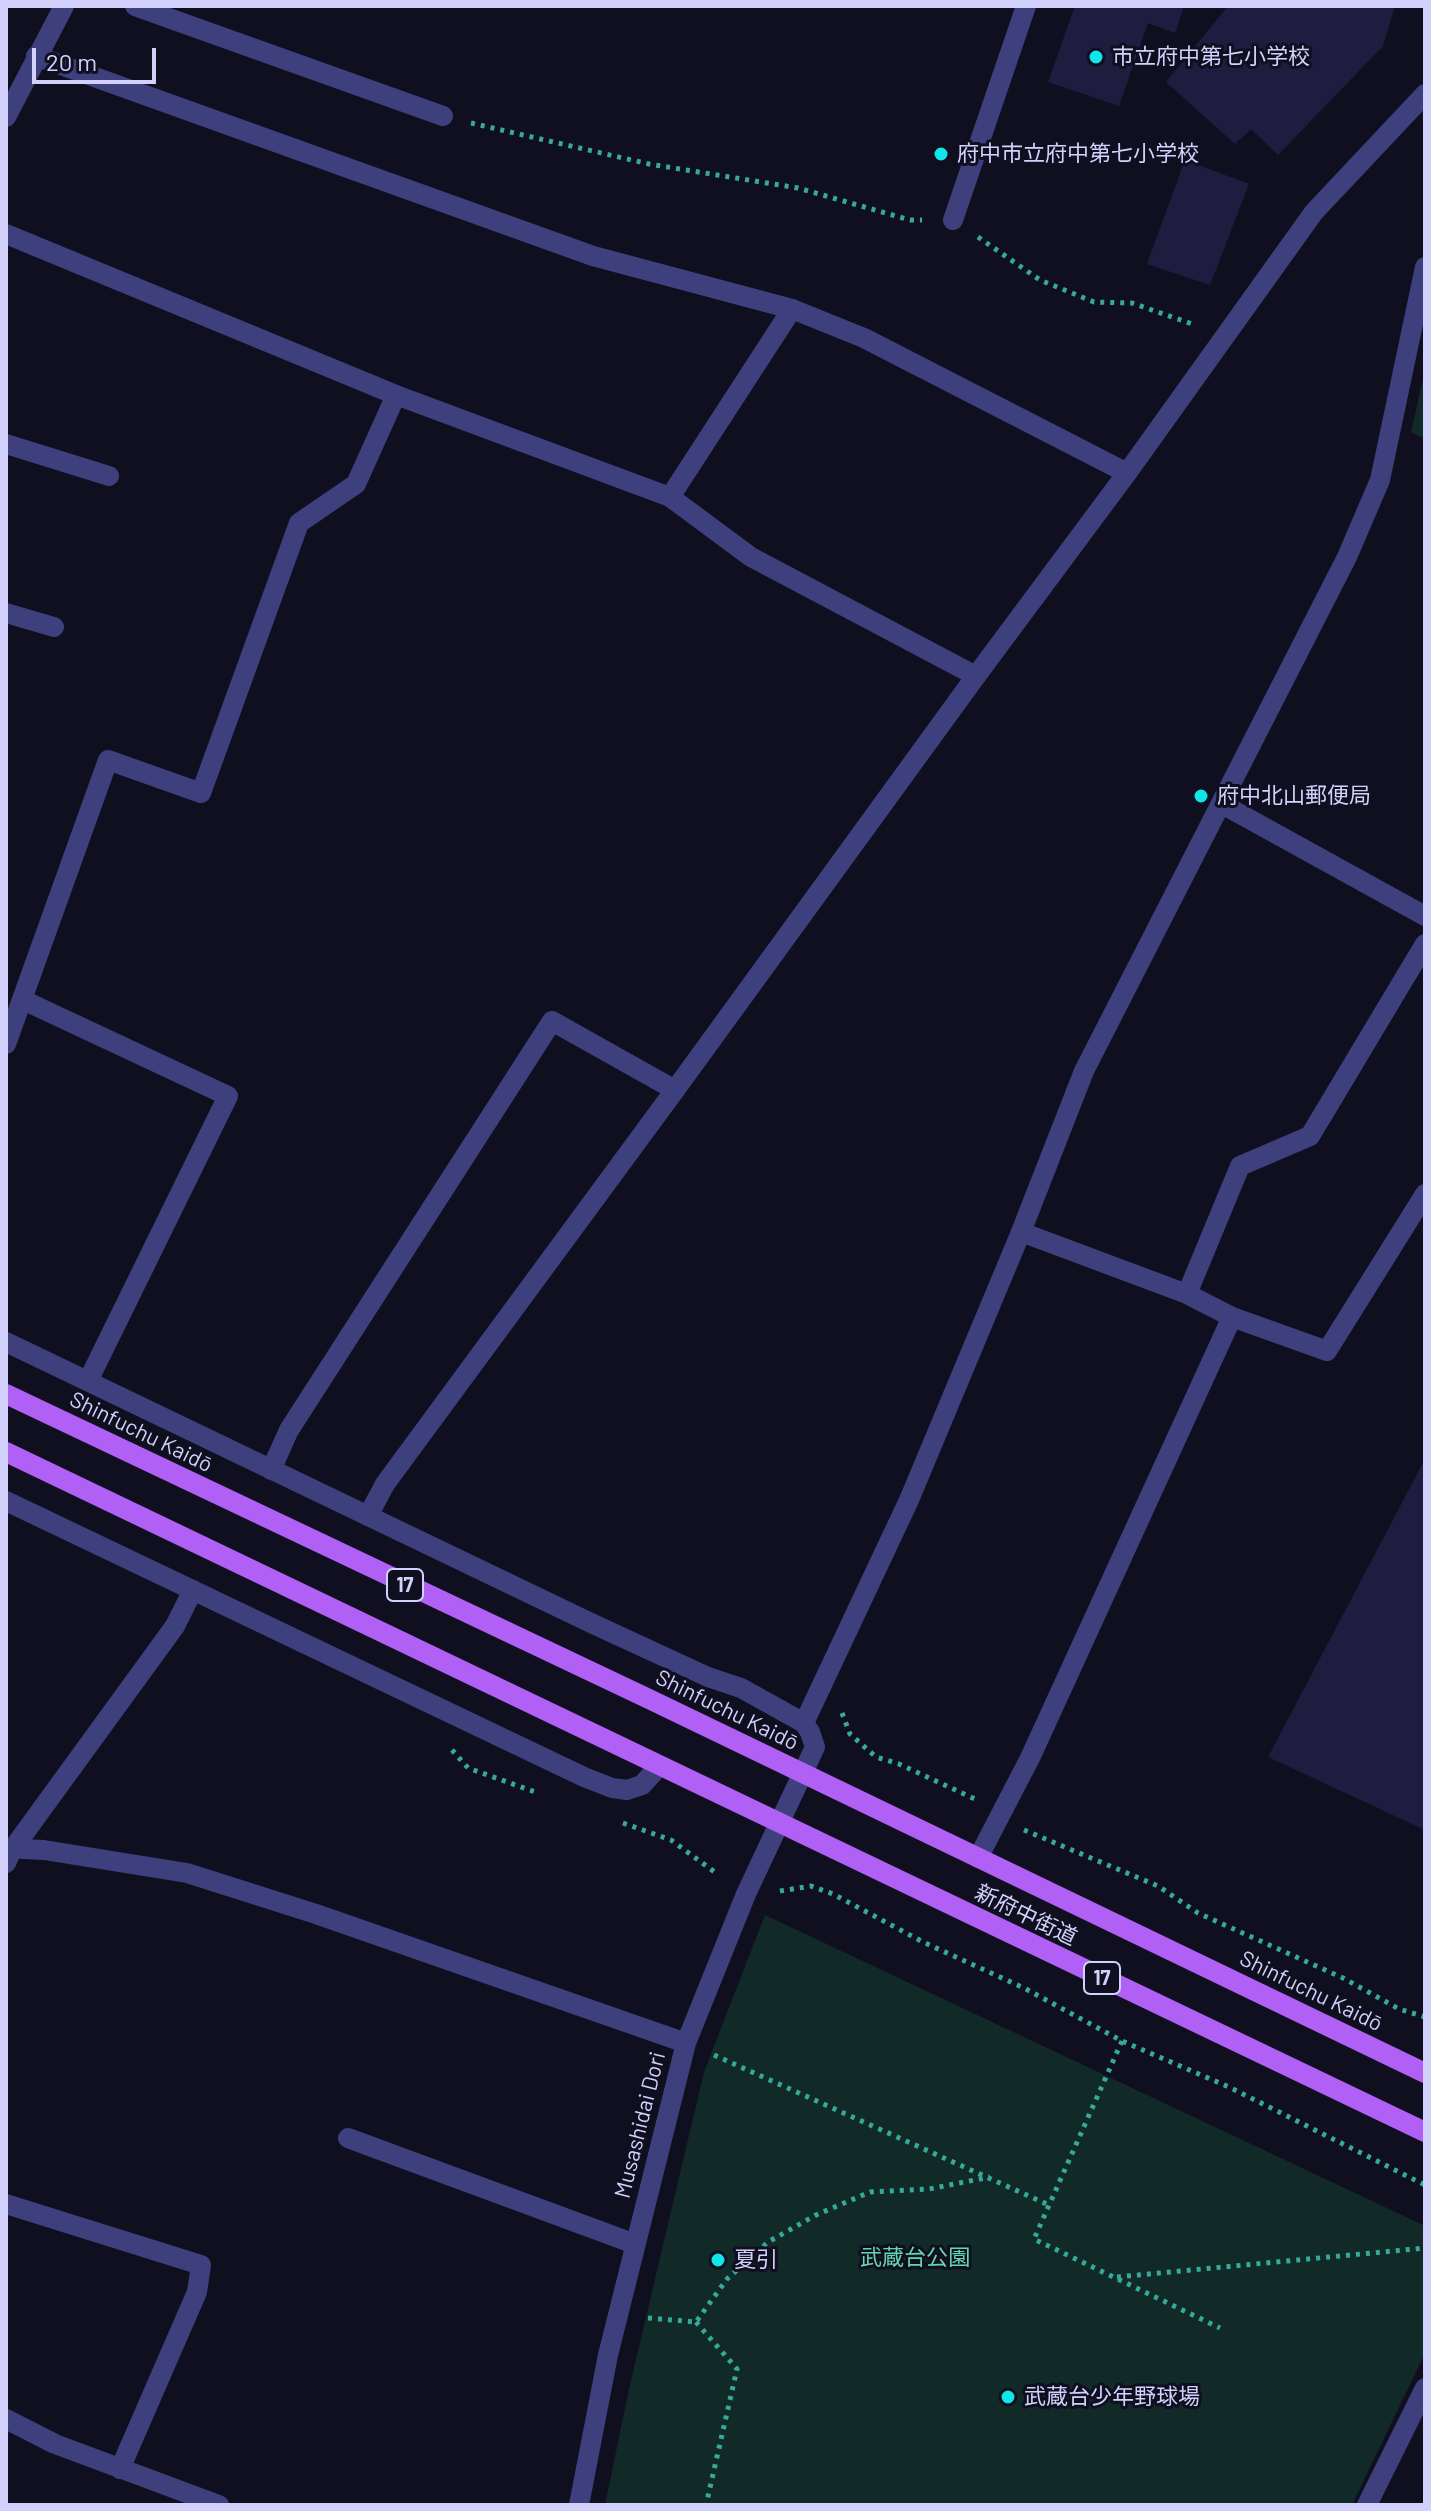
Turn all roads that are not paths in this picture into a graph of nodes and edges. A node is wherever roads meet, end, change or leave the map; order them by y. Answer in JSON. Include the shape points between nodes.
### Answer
{"nodes":[{"id":1,"x":64,"y":6,"type":"edge"},
{"id":2,"x":135,"y":6,"type":"edge"},
{"id":3,"x":1026,"y":6,"type":"edge"},
{"id":4,"x":36,"y":56,"type":"junction"},
{"id":5,"x":1425,"y":94,"type":"edge"},
{"id":6,"x":443,"y":116,"type":"road end"},
{"id":7,"x":6,"y":117,"type":"edge"},
{"id":8,"x":953,"y":220,"type":"road end"},
{"id":9,"x":6,"y":234,"type":"edge"},
{"id":10,"x":1425,"y":267,"type":"edge"},
{"id":11,"x":792,"y":309,"type":"junction"},
{"id":12,"x":396,"y":395,"type":"junction"},
{"id":13,"x":6,"y":444,"type":"edge"},
{"id":14,"x":1127,"y":473,"type":"junction"},
{"id":15,"x":109,"y":476,"type":"dead end"},
{"id":16,"x":670,"y":497,"type":"junction"},
{"id":17,"x":6,"y":613,"type":"edge"},
{"id":18,"x":54,"y":627,"type":"dead end"},
{"id":19,"x":976,"y":676,"type":"junction"},
{"id":20,"x":1222,"y":804,"type":"junction"},
{"id":21,"x":1425,"y":916,"type":"edge"},
{"id":22,"x":1425,"y":944,"type":"edge"},
{"id":23,"x":23,"y":1000,"type":"junction"},
{"id":24,"x":6,"y":1044,"type":"edge"},
{"id":25,"x":675,"y":1090,"type":"junction"},
{"id":26,"x":1425,"y":1194,"type":"edge"},
{"id":27,"x":1021,"y":1232,"type":"junction"},
{"id":28,"x":1187,"y":1294,"type":"junction"},
{"id":29,"x":1232,"y":1317,"type":"junction"},
{"id":30,"x":6,"y":1342,"type":"edge"},
{"id":31,"x":88,"y":1381,"type":"junction"},
{"id":32,"x":6,"y":1394,"type":"edge"},
{"id":33,"x":6,"y":1452,"type":"edge"},
{"id":34,"x":271,"y":1470,"type":"junction"},
{"id":35,"x":6,"y":1501,"type":"edge"},
{"id":36,"x":368,"y":1516,"type":"junction"},
{"id":37,"x":193,"y":1590,"type":"junction"},
{"id":38,"x":804,"y":1723,"type":"junction"},
{"id":39,"x":659,"y":1766,"type":"junction"},
{"id":40,"x":803,"y":1775,"type":"junction"},
{"id":41,"x":780,"y":1823,"type":"junction"},
{"id":42,"x":8,"y":1854,"type":"edge"},
{"id":43,"x":978,"y":1858,"type":"junction"},
{"id":44,"x":686,"y":2043,"type":"junction"},
{"id":45,"x":1425,"y":2073,"type":"edge"},
{"id":46,"x":1425,"y":2132,"type":"edge"},
{"id":47,"x":348,"y":2138,"type":"dead end"},
{"id":48,"x":6,"y":2204,"type":"edge"},
{"id":49,"x":635,"y":2244,"type":"junction"},
{"id":50,"x":1425,"y":2388,"type":"edge"},
{"id":51,"x":6,"y":2419,"type":"edge"},
{"id":52,"x":120,"y":2469,"type":"junction"},
{"id":53,"x":219,"y":2505,"type":"edge"},
{"id":54,"x":579,"y":2505,"type":"edge"},
{"id":55,"x":1367,"y":2505,"type":"edge"}],
"edges":[{"from":1,"to":4,"type":"street"},
{"from":2,"to":6,"type":"street"},
{"from":3,"to":8,"type":"street"},
{"from":4,"to":7,"type":"street"},
{"from":4,"to":11,"type":"street","via":[[593,256]]},
{"from":5,"to":14,"type":"street","via":[[1314,212]]},
{"from":9,"to":12,"type":"street"},
{"from":10,"to":20,"type":"street","via":[[1380,480],[1347,557]]},
{"from":11,"to":14,"type":"street","via":[[864,338]]},
{"from":11,"to":16,"type":"street"},
{"from":12,"to":16,"type":"street"},
{"from":12,"to":23,"type":"street","via":[[356,484],[299,523],[201,793],[108,760]]},
{"from":13,"to":15,"type":"street"},
{"from":14,"to":19,"type":"street"},
{"from":16,"to":19,"type":"street","via":[[751,557]]},
{"from":17,"to":18,"type":"street"},
{"from":19,"to":25,"type":"street"},
{"from":20,"to":21,"type":"street"},
{"from":20,"to":27,"type":"street","via":[[1084,1071]]},
{"from":22,"to":28,"type":"street","via":[[1310,1136],[1240,1166]]},
{"from":23,"to":24,"type":"street"},
{"from":23,"to":31,"type":"street","via":[[228,1096]]},
{"from":25,"to":34,"type":"street","via":[[552,1021],[289,1430]]},
{"from":25,"to":36,"type":"street","via":[[385,1484]]},
{"from":26,"to":29,"type":"street","via":[[1327,1351]]},
{"from":27,"to":28,"type":"street"},
{"from":27,"to":38,"type":"street","via":[[909,1500]]},
{"from":28,"to":29,"type":"street"},
{"from":29,"to":43,"type":"street","via":[[1030,1758]]},
{"from":30,"to":31,"type":"street"},
{"from":31,"to":34,"type":"street"},
{"from":32,"to":40,"type":"main road","name":"Shinfuchu Kaidō","number":"17"},
{"from":33,"to":39,"type":"main road","number":"17"},
{"from":34,"to":36,"type":"street"},
{"from":35,"to":37,"type":"street"},
{"from":36,"to":38,"type":"street","via":[[741,1688]]},
{"from":37,"to":39,"type":"street","via":[[612,1788],[642,1785]]},
{"from":37,"to":42,"type":"street","via":[[175,1626]]},
{"from":38,"to":40,"type":"street","name":"Musashidai Dori","via":[[815,1747]]},
{"from":39,"to":41,"type":"main road","number":"17"},
{"from":40,"to":41,"type":"street","name":"Musashidai Dori"},
{"from":40,"to":43,"type":"main road","name":"Shinfuchu Kaidō","number":"17"},
{"from":41,"to":44,"type":"street","name":"Musashidai Dori"},
{"from":41,"to":46,"type":"main road","name":"新府中街道","number":"17"},
{"from":42,"to":44,"type":"street","via":[[44,1850],[187,1873]]},
{"from":43,"to":45,"type":"main road","name":"Shinfuchu Kaidō","number":"17"},
{"from":44,"to":49,"type":"street","name":"Musashidai Dori"},
{"from":47,"to":49,"type":"street"},
{"from":48,"to":52,"type":"street","via":[[201,2265],[197,2292]]},
{"from":49,"to":54,"type":"street","name":"Musashidai Dori"},
{"from":50,"to":55,"type":"street"},
{"from":51,"to":52,"type":"street"},
{"from":52,"to":53,"type":"street"}]}
